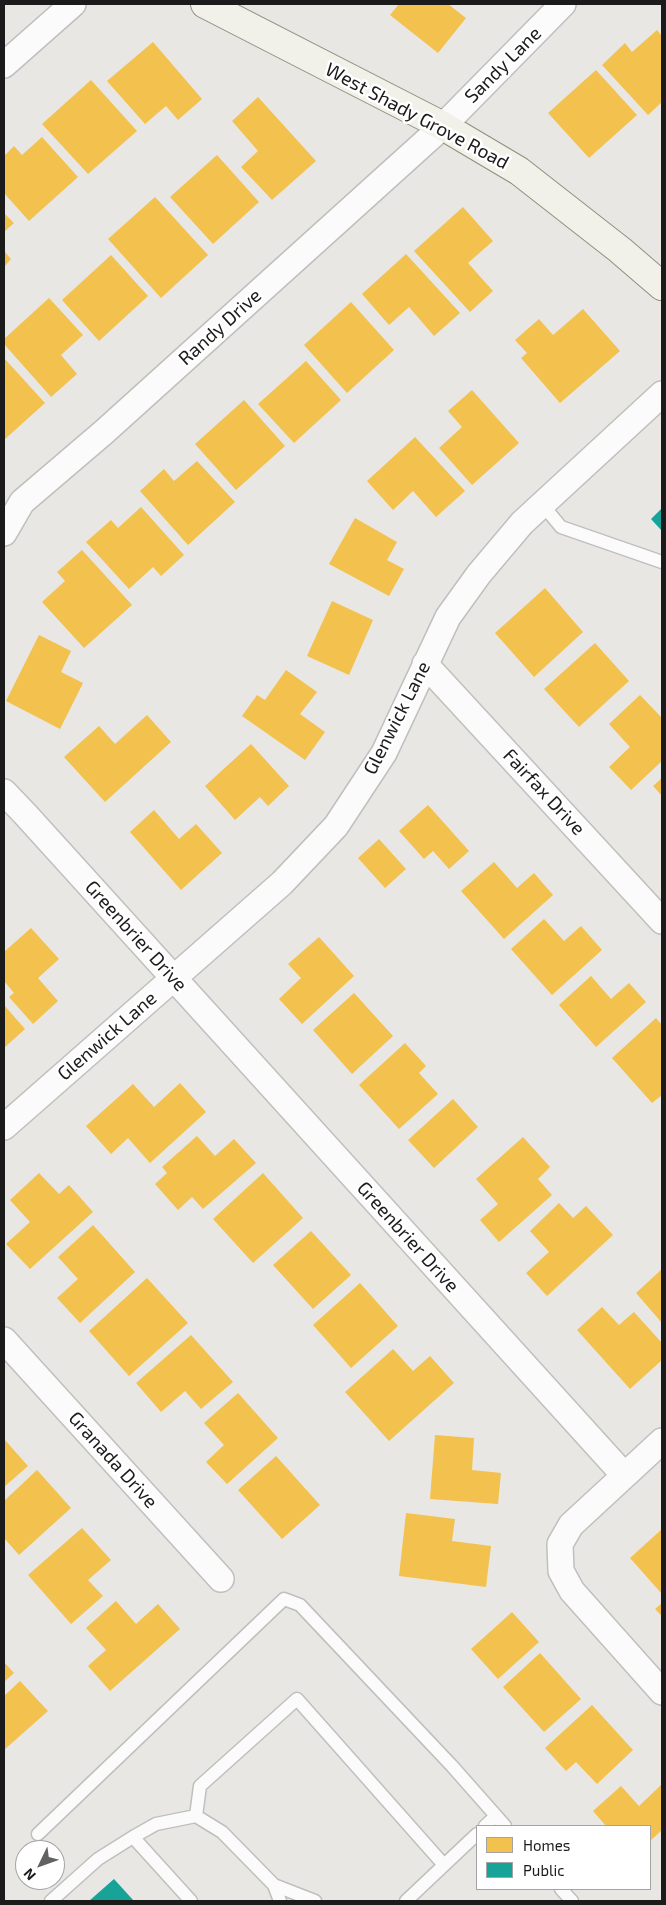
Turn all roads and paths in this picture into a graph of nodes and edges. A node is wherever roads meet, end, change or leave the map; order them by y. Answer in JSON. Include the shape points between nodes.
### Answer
{"nodes":[{"id":1,"x":73,"y":4,"type":"edge"},
{"id":2,"x":205,"y":4,"type":"edge"},
{"id":3,"x":563,"y":4,"type":"edge"},
{"id":4,"x":4,"y":65,"type":"edge"},
{"id":5,"x":443,"y":126,"type":"junction"},
{"id":6,"x":662,"y":286,"type":"edge"},
{"id":7,"x":662,"y":394,"type":"edge"},
{"id":8,"x":542,"y":504,"type":"junction"},
{"id":9,"x":4,"y":534,"type":"edge"},
{"id":10,"x":662,"y":562,"type":"edge"},
{"id":11,"x":425,"y":664,"type":"junction"},
{"id":12,"x":4,"y":792,"type":"edge"},
{"id":13,"x":662,"y":921,"type":"edge"},
{"id":14,"x":173,"y":977,"type":"junction"},
{"id":15,"x":4,"y":1127,"type":"edge"},
{"id":16,"x":4,"y":1340,"type":"edge"},
{"id":17,"x":662,"y":1441,"type":"edge"},
{"id":18,"x":624,"y":1475,"type":"junction"},
{"id":19,"x":221,"y":1579,"type":"dead end"},
{"id":20,"x":662,"y":1692,"type":"edge"},
{"id":21,"x":196,"y":1816,"type":"junction"},
{"id":22,"x":496,"y":1816,"type":"junction"},
{"id":23,"x":486,"y":1825,"type":"edge"},
{"id":24,"x":505,"y":1825,"type":"edge"},
{"id":25,"x":38,"y":1834,"type":"dead end"},
{"id":26,"x":476,"y":1835,"type":"edge"},
{"id":27,"x":133,"y":1837,"type":"junction"},
{"id":28,"x":444,"y":1865,"type":"junction"},
{"id":29,"x":274,"y":1885,"type":"junction"},
{"id":30,"x":562,"y":1890,"type":"edge"},
{"id":31,"x":50,"y":1901,"type":"edge"},
{"id":32,"x":192,"y":1901,"type":"edge"},
{"id":33,"x":280,"y":1901,"type":"edge"},
{"id":34,"x":315,"y":1901,"type":"edge"},
{"id":35,"x":406,"y":1901,"type":"edge"},
{"id":36,"x":572,"y":1901,"type":"edge"}],
"edges":[{"from":1,"to":4,"type":"street"},
{"from":2,"to":5,"type":"main road","name":"West Shady Grove Road"},
{"from":3,"to":5,"type":"street","name":"Sandy Lane"},
{"from":5,"to":6,"type":"main road","name":"West Shady Grove Road","via":[[519,171]]},
{"from":5,"to":9,"type":"street","name":"Randy Drive","via":[[22,502]]},
{"from":7,"to":8,"type":"street","name":"Glenwick Lane"},
{"from":8,"to":10,"type":"lane","via":[[561,527]]},
{"from":8,"to":11,"type":"street","name":"Glenwick Lane","via":[[479,574],[448,617]]},
{"from":11,"to":13,"type":"street","name":"Fairfax Drive"},
{"from":11,"to":14,"type":"street","name":"Glenwick Lane","via":[[384,753],[336,826],[282,883]]},
{"from":12,"to":14,"type":"street","name":"Greenbrier Drive"},
{"from":14,"to":15,"type":"street","name":"Glenwick Lane"},
{"from":14,"to":18,"type":"street","name":"Greenbrier Drive"},
{"from":16,"to":19,"type":"street","name":"Granada Drive"},
{"from":17,"to":18,"type":"street"},
{"from":18,"to":20,"type":"street","via":[[571,1525],[560,1544],[560,1570],[572,1590]]},
{"from":21,"to":27,"type":"lane","via":[[156,1824]]},
{"from":21,"to":28,"type":"lane","via":[[200,1786],[298,1699]]},
{"from":21,"to":29,"type":"lane","via":[[222,1832]]},
{"from":22,"to":23,"type":"lane"},
{"from":22,"to":24,"type":"lane"},
{"from":22,"to":25,"type":"lane","via":[[300,1605],[284,1599]]},
{"from":26,"to":28,"type":"lane"},
{"from":27,"to":31,"type":"lane","via":[[98,1859]]},
{"from":27,"to":32,"type":"lane"},
{"from":28,"to":35,"type":"lane"},
{"from":29,"to":33,"type":"lane"},
{"from":29,"to":34,"type":"lane"},
{"from":30,"to":36,"type":"lane"}]}
